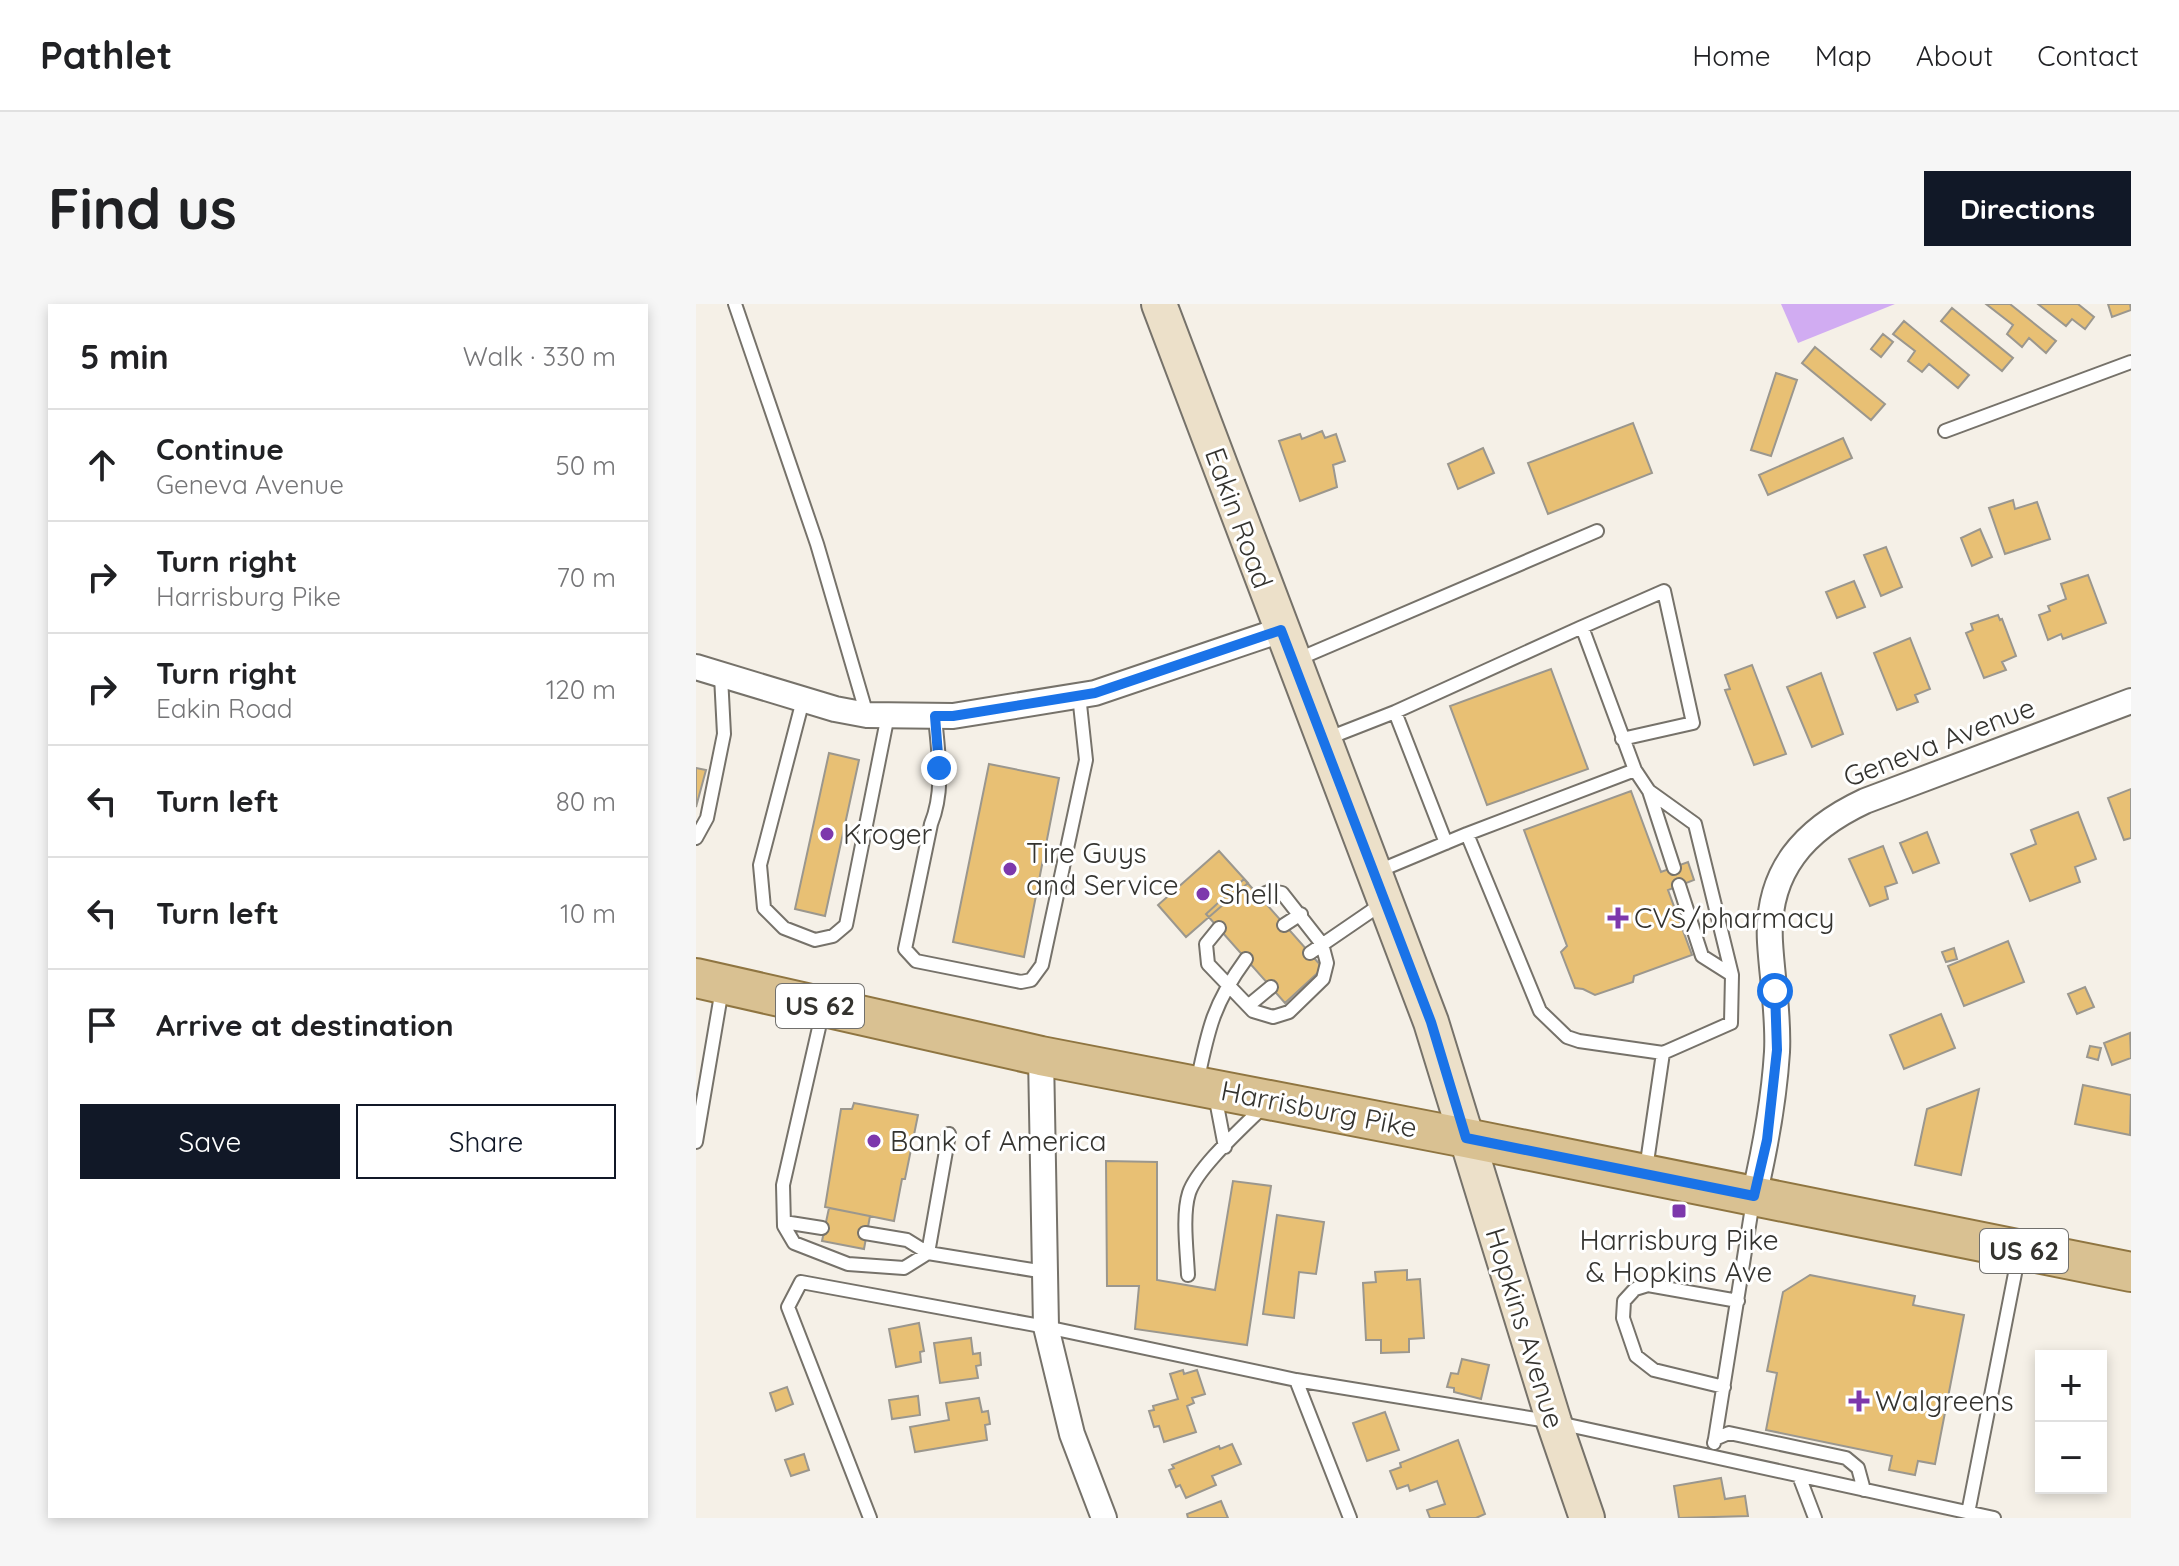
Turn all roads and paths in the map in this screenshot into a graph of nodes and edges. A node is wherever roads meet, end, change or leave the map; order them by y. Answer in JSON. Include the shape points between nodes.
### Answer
{"nodes":[{"id":1,"x":735,"y":304,"type":"edge"},
{"id":2,"x":1159,"y":304,"type":"edge"},
{"id":3,"x":2131,"y":362,"type":"edge"},
{"id":4,"x":1945,"y":431,"type":"dead end"},
{"id":5,"x":1597,"y":531,"type":"dead end"},
{"id":6,"x":1582,"y":627,"type":"junction"},
{"id":7,"x":1281,"y":630,"type":"junction"},
{"id":8,"x":1294,"y":661,"type":"junction"},
{"id":9,"x":696,"y":667,"type":"edge"},
{"id":10,"x":721,"y":676,"type":"junction"},
{"id":11,"x":1079,"y":695,"type":"junction"},
{"id":12,"x":803,"y":700,"type":"junction"},
{"id":13,"x":2131,"y":701,"type":"edge"},
{"id":14,"x":1395,"y":712,"type":"junction"},
{"id":15,"x":878,"y":715,"type":"junction"},
{"id":16,"x":935,"y":716,"type":"junction"},
{"id":17,"x":1622,"y":739,"type":"junction"},
{"id":18,"x":1323,"y":740,"type":"junction"},
{"id":19,"x":1635,"y":770,"type":"junction"},
{"id":20,"x":1649,"y":791,"type":"junction"},
{"id":21,"x":1467,"y":834,"type":"junction"},
{"id":22,"x":696,"y":838,"type":"edge"},
{"id":23,"x":1446,"y":843,"type":"junction"},
{"id":24,"x":1674,"y":868,"type":"dead end"},
{"id":25,"x":1679,"y":885,"type":"dead end"},
{"id":26,"x":1379,"y":887,"type":"junction"},
{"id":27,"x":1259,"y":896,"type":"dead end"},
{"id":28,"x":1301,"y":914,"type":"junction"},
{"id":29,"x":1284,"y":925,"type":"dead end"},
{"id":30,"x":1219,"y":928,"type":"dead end"},
{"id":31,"x":1322,"y":944,"type":"junction"},
{"id":32,"x":1310,"y":953,"type":"dead end"},
{"id":33,"x":1246,"y":959,"type":"dead end"},
{"id":34,"x":1732,"y":975,"type":"junction"},
{"id":35,"x":710,"y":982,"type":"edge"},
{"id":36,"x":1227,"y":984,"type":"junction"},
{"id":37,"x":1271,"y":987,"type":"dead end"},
{"id":38,"x":1248,"y":1006,"type":"junction"},
{"id":39,"x":824,"y":1007,"type":"junction"},
{"id":40,"x":1663,"y":1053,"type":"junction"},
{"id":41,"x":1041,"y":1056,"type":"junction"},
{"id":42,"x":701,"y":1083,"type":"edge"},
{"id":43,"x":1205,"y":1087,"type":"junction"},
{"id":44,"x":1270,"y":1100,"type":"junction"},
{"id":45,"x":949,"y":1134,"type":"dead end"},
{"id":46,"x":1466,"y":1138,"type":"junction"},
{"id":47,"x":696,"y":1142,"type":"edge"},
{"id":48,"x":1225,"y":1147,"type":"junction"},
{"id":49,"x":1645,"y":1174,"type":"junction"},
{"id":50,"x":1754,"y":1196,"type":"junction"},
{"id":51,"x":784,"y":1222,"type":"junction"},
{"id":52,"x":822,"y":1228,"type":"dead end"},
{"id":53,"x":865,"y":1233,"type":"dead end"},
{"id":54,"x":2020,"y":1250,"type":"junction"},
{"id":55,"x":928,"y":1253,"type":"junction"},
{"id":56,"x":1045,"y":1272,"type":"junction"},
{"id":57,"x":2131,"y":1272,"type":"edge"},
{"id":58,"x":1188,"y":1275,"type":"dead end"},
{"id":59,"x":1738,"y":1301,"type":"junction"},
{"id":60,"x":1046,"y":1327,"type":"junction"},
{"id":61,"x":1296,"y":1380,"type":"junction"},
{"id":62,"x":1724,"y":1387,"type":"junction"},
{"id":63,"x":1554,"y":1422,"type":"junction"},
{"id":64,"x":1715,"y":1439,"type":"junction"},
{"id":65,"x":1708,"y":1456,"type":"junction"},
{"id":66,"x":1799,"y":1476,"type":"junction"},
{"id":67,"x":1864,"y":1490,"type":"junction"},
{"id":68,"x":1968,"y":1513,"type":"junction"},
{"id":69,"x":870,"y":1518,"type":"edge"},
{"id":70,"x":1104,"y":1518,"type":"edge"},
{"id":71,"x":1350,"y":1518,"type":"edge"},
{"id":72,"x":1587,"y":1518,"type":"edge"},
{"id":73,"x":1815,"y":1518,"type":"edge"},
{"id":74,"x":1994,"y":1518,"type":"edge"}],
"edges":[{"from":1,"to":15,"type":"lane"},
{"from":2,"to":7,"type":"street","name":"Eakin Road"},
{"from":3,"to":4,"type":"lane"},
{"from":5,"to":8,"type":"lane"},
{"from":6,"to":14,"type":"lane"},
{"from":6,"to":17,"type":"lane"},
{"from":6,"to":17,"type":"lane","via":[[1664,591],[1693,723]]},
{"from":7,"to":8,"type":"street","name":"Eakin Road"},
{"from":7,"to":11,"type":"street"},
{"from":8,"to":18,"type":"street","name":"Eakin Road"},
{"from":9,"to":10,"type":"street"},
{"from":10,"to":12,"type":"street"},
{"from":10,"to":22,"type":"lane","via":[[724,734],[707,818]]},
{"from":11,"to":16,"type":"street"},
{"from":11,"to":16,"type":"lane","via":[[1086,760],[1042,965],[1031,980],[1021,982],[916,961],[905,949],[939,805]]},
{"from":12,"to":15,"type":"street"},
{"from":12,"to":15,"type":"lane","via":[[760,865],[764,908],[784,928],[815,940],[833,936],[846,925]]},
{"from":13,"to":50,"type":"street","name":"Geneva Avenue","via":[[1865,801],[1803,840],[1776,886],[1772,911],[1777,1050],[1767,1140]]},
{"from":14,"to":18,"type":"lane"},
{"from":14,"to":23,"type":"lane"},
{"from":15,"to":16,"type":"street"},
{"from":17,"to":19,"type":"lane"},
{"from":18,"to":26,"type":"street","name":"Eakin Road"},
{"from":19,"to":20,"type":"lane"},
{"from":19,"to":21,"type":"lane"},
{"from":20,"to":24,"type":"lane"},
{"from":20,"to":34,"type":"lane","via":[[1695,824]]},
{"from":21,"to":23,"type":"lane"},
{"from":21,"to":40,"type":"lane","via":[[1540,1011],[1567,1037]]},
{"from":23,"to":26,"type":"lane"},
{"from":25,"to":34,"type":"lane","via":[[1702,956]]},
{"from":26,"to":31,"type":"lane"},
{"from":26,"to":46,"type":"street","name":"Eakin Road","via":[[1431,1022]]},
{"from":27,"to":28,"type":"lane","via":[[1282,893]]},
{"from":28,"to":29,"type":"lane"},
{"from":28,"to":31,"type":"lane"},
{"from":30,"to":36,"type":"lane","via":[[1206,944],[1208,964]]},
{"from":31,"to":32,"type":"lane"},
{"from":31,"to":38,"type":"lane","via":[[1327,963],[1323,979],[1289,1012],[1273,1017]]},
{"from":33,"to":36,"type":"lane"},
{"from":34,"to":40,"type":"lane","via":[[1731,1023]]},
{"from":35,"to":39,"type":"main road","name":"Harrisburg Pike","number":"US 62"},
{"from":35,"to":42,"type":"lane"},
{"from":36,"to":38,"type":"lane"},
{"from":36,"to":43,"type":"lane","via":[[1211,1017]]},
{"from":37,"to":38,"type":"lane"},
{"from":39,"to":41,"type":"main road","name":"Harrisburg Pike","number":"US 62"},
{"from":39,"to":51,"type":"lane","via":[[783,1185]]},
{"from":40,"to":49,"type":"lane"},
{"from":41,"to":43,"type":"main road","name":"Harrisburg Pike","number":"US 62"},
{"from":41,"to":56,"type":"street"},
{"from":42,"to":47,"type":"lane"},
{"from":43,"to":44,"type":"main road","name":"Harrisburg Pike","number":"US 62"},
{"from":43,"to":48,"type":"lane"},
{"from":44,"to":46,"type":"main road","name":"Harrisburg Pike","number":"US 62"},
{"from":44,"to":48,"type":"lane"},
{"from":45,"to":55,"type":"lane"},
{"from":46,"to":49,"type":"main road","name":"Harrisburg Pike","number":"US 62"},
{"from":46,"to":63,"type":"street","name":"Hopkins Avenue"},
{"from":48,"to":58,"type":"lane","via":[[1189,1191]]},
{"from":49,"to":50,"type":"main road","name":"Harrisburg Pike","number":"US 62"},
{"from":50,"to":54,"type":"main road","name":"Harrisburg Pike","number":"US 62"},
{"from":50,"to":59,"type":"lane"},
{"from":51,"to":52,"type":"lane"},
{"from":51,"to":55,"type":"lane","via":[[794,1243],[848,1264],[904,1268]]},
{"from":53,"to":55,"type":"lane","via":[[907,1240]]},
{"from":54,"to":57,"type":"main road","name":"Harrisburg Pike","number":"US 62"},
{"from":54,"to":68,"type":"lane"},
{"from":55,"to":56,"type":"lane"},
{"from":56,"to":60,"type":"street"},
{"from":59,"to":62,"type":"lane"},
{"from":59,"to":62,"type":"lane","via":[[1648,1285],[1624,1301],[1623,1318],[1636,1356],[1654,1370]]},
{"from":60,"to":61,"type":"lane"},
{"from":60,"to":69,"type":"lane","via":[[801,1282],[788,1307]]},
{"from":60,"to":70,"type":"street","via":[[1072,1434]]},
{"from":61,"to":63,"type":"lane"},
{"from":61,"to":71,"type":"lane"},
{"from":62,"to":64,"type":"lane"},
{"from":63,"to":65,"type":"lane"},
{"from":63,"to":72,"type":"street","name":"Hopkins Avenue"},
{"from":64,"to":65,"type":"lane"},
{"from":64,"to":67,"type":"lane","via":[[1729,1433],[1846,1458],[1858,1468]]},
{"from":65,"to":66,"type":"lane"},
{"from":66,"to":67,"type":"lane"},
{"from":66,"to":73,"type":"lane"},
{"from":67,"to":68,"type":"lane"},
{"from":68,"to":74,"type":"lane"}]}
